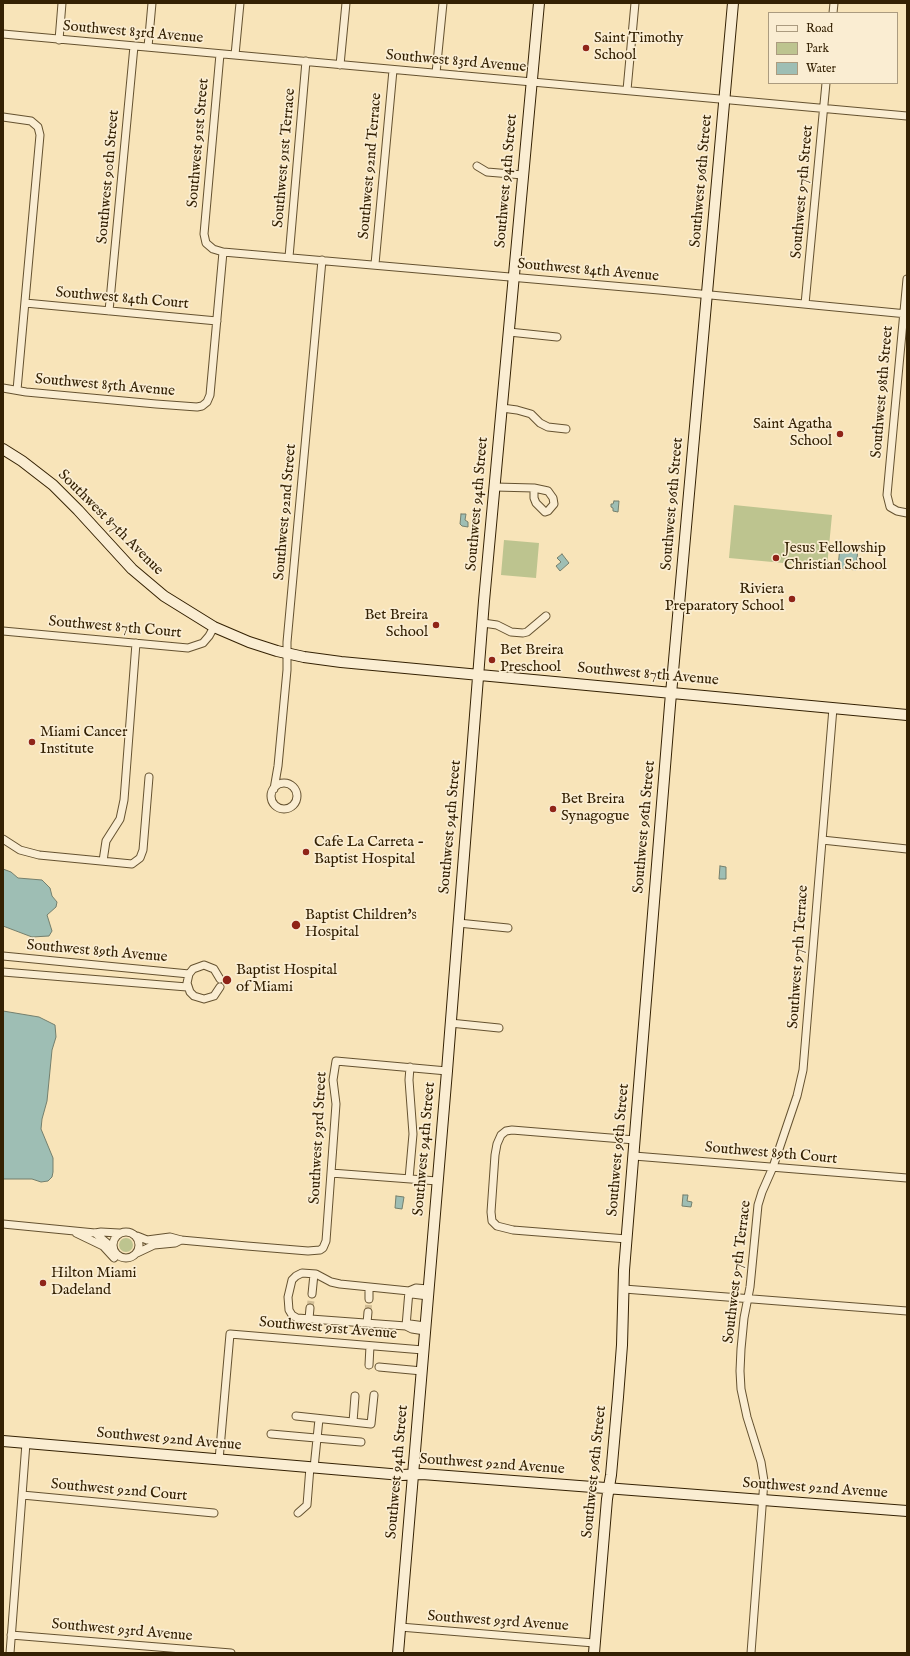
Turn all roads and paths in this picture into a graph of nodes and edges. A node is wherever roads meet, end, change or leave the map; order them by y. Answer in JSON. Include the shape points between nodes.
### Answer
{"nodes":[{"id":1,"x":62,"y":3,"type":"edge"},
{"id":2,"x":152,"y":3,"type":"edge"},
{"id":3,"x":240,"y":3,"type":"edge"},
{"id":4,"x":346,"y":3,"type":"edge"},
{"id":5,"x":442,"y":3,"type":"edge"},
{"id":6,"x":539,"y":3,"type":"edge"},
{"id":7,"x":635,"y":3,"type":"edge"},
{"id":8,"x":733,"y":3,"type":"edge"},
{"id":9,"x":3,"y":34,"type":"edge"},
{"id":10,"x":59,"y":40,"type":"junction"},
{"id":11,"x":134,"y":46,"type":"junction"},
{"id":12,"x":148,"y":47,"type":"junction"},
{"id":13,"x":220,"y":54,"type":"junction"},
{"id":14,"x":235,"y":55,"type":"junction"},
{"id":15,"x":306,"y":61,"type":"junction"},
{"id":16,"x":340,"y":65,"type":"junction"},
{"id":17,"x":393,"y":70,"type":"junction"},
{"id":18,"x":436,"y":73,"type":"junction"},
{"id":19,"x":532,"y":81,"type":"junction"},
{"id":20,"x":826,"y":84,"type":"edge"},
{"id":21,"x":627,"y":90,"type":"junction"},
{"id":22,"x":724,"y":99,"type":"junction"},
{"id":23,"x":824,"y":108,"type":"junction"},
{"id":24,"x":907,"y":116,"type":"edge"},
{"id":25,"x":3,"y":117,"type":"edge"},
{"id":26,"x":477,"y":166,"type":"dead end"},
{"id":27,"x":523,"y":175,"type":"junction"},
{"id":28,"x":204,"y":234,"type":"joint"},
{"id":29,"x":223,"y":252,"type":"junction"},
{"id":30,"x":289,"y":257,"type":"junction"},
{"id":31,"x":322,"y":260,"type":"junction"},
{"id":32,"x":375,"y":264,"type":"junction"},
{"id":33,"x":513,"y":277,"type":"junction"},
{"id":34,"x":907,"y":279,"type":"edge"},
{"id":35,"x":706,"y":294,"type":"junction"},
{"id":36,"x":25,"y":303,"type":"junction"},
{"id":37,"x":805,"y":304,"type":"junction"},
{"id":38,"x":109,"y":311,"type":"junction"},
{"id":39,"x":905,"y":314,"type":"edge"},
{"id":40,"x":217,"y":321,"type":"junction"},
{"id":41,"x":508,"y":332,"type":"junction"},
{"id":42,"x":557,"y":337,"type":"dead end"},
{"id":43,"x":3,"y":388,"type":"edge"},
{"id":44,"x":17,"y":390,"type":"junction"},
{"id":45,"x":502,"y":408,"type":"junction"},
{"id":46,"x":566,"y":429,"type":"dead end"},
{"id":47,"x":3,"y":448,"type":"edge"},
{"id":48,"x":495,"y":487,"type":"junction"},
{"id":49,"x":534,"y":488,"type":"dead end"},
{"id":50,"x":907,"y":513,"type":"edge"},
{"id":51,"x":546,"y":616,"type":"dead end"},
{"id":52,"x":483,"y":623,"type":"junction"},
{"id":53,"x":214,"y":627,"type":"junction"},
{"id":54,"x":3,"y":631,"type":"edge"},
{"id":55,"x":136,"y":643,"type":"junction"},
{"id":56,"x":287,"y":654,"type":"junction"},
{"id":57,"x":479,"y":674,"type":"junction"},
{"id":58,"x":671,"y":693,"type":"junction"},
{"id":59,"x":832,"y":708,"type":"junction"},
{"id":60,"x":907,"y":715,"type":"edge"},
{"id":61,"x":278,"y":766,"type":"junction"},
{"id":62,"x":149,"y":777,"type":"dead end"},
{"id":63,"x":285,"y":784,"type":"junction"},
{"id":64,"x":274,"y":789,"type":"junction"},
{"id":65,"x":3,"y":839,"type":"edge"},
{"id":66,"x":822,"y":840,"type":"junction"},
{"id":67,"x":907,"y":849,"type":"edge"},
{"id":68,"x":103,"y":861,"type":"junction"},
{"id":69,"x":458,"y":923,"type":"junction"},
{"id":70,"x":508,"y":928,"type":"dead end"},
{"id":71,"x":3,"y":956,"type":"edge"},
{"id":72,"x":3,"y":972,"type":"edge"},
{"id":73,"x":189,"y":974,"type":"junction"},
{"id":74,"x":220,"y":979,"type":"dead end"},
{"id":75,"x":187,"y":987,"type":"junction"},
{"id":76,"x":220,"y":987,"type":"dead end"},
{"id":77,"x":450,"y":1023,"type":"junction"},
{"id":78,"x":499,"y":1028,"type":"dead end"},
{"id":79,"x":410,"y":1067,"type":"junction"},
{"id":80,"x":447,"y":1071,"type":"junction"},
{"id":81,"x":635,"y":1140,"type":"junction"},
{"id":82,"x":634,"y":1156,"type":"junction"},
{"id":83,"x":773,"y":1167,"type":"junction"},
{"id":84,"x":331,"y":1173,"type":"junction"},
{"id":85,"x":409,"y":1178,"type":"junction"},
{"id":86,"x":907,"y":1178,"type":"edge"},
{"id":87,"x":437,"y":1181,"type":"junction"},
{"id":88,"x":3,"y":1224,"type":"edge"},
{"id":89,"x":74,"y":1232,"type":"junction"},
{"id":90,"x":119,"y":1233,"type":"junction"},
{"id":91,"x":95,"y":1234,"type":"junction"},
{"id":92,"x":137,"y":1236,"type":"junction"},
{"id":93,"x":627,"y":1239,"type":"junction"},
{"id":94,"x":181,"y":1240,"type":"junction"},
{"id":95,"x":113,"y":1248,"type":"junction"},
{"id":96,"x":137,"y":1253,"type":"junction"},
{"id":97,"x":114,"y":1258,"type":"dead end"},
{"id":98,"x":314,"y":1274,"type":"junction"},
{"id":99,"x":369,"y":1287,"type":"junction"},
{"id":100,"x":624,"y":1289,"type":"junction"},
{"id":101,"x":409,"y":1291,"type":"junction"},
{"id":102,"x":428,"y":1293,"type":"junction"},
{"id":103,"x":312,"y":1294,"type":"tunnel mouth"},
{"id":104,"x":369,"y":1299,"type":"tunnel mouth"},
{"id":105,"x":749,"y":1299,"type":"junction"},
{"id":106,"x":310,"y":1308,"type":"tunnel mouth"},
{"id":107,"x":368,"y":1312,"type":"tunnel mouth"},
{"id":108,"x":907,"y":1312,"type":"edge"},
{"id":109,"x":309,"y":1319,"type":"junction"},
{"id":110,"x":368,"y":1323,"type":"junction"},
{"id":111,"x":406,"y":1326,"type":"junction"},
{"id":112,"x":425,"y":1328,"type":"junction"},
{"id":113,"x":370,"y":1346,"type":"junction"},
{"id":114,"x":423,"y":1350,"type":"junction"},
{"id":115,"x":369,"y":1365,"type":"dead end"},
{"id":116,"x":379,"y":1367,"type":"dead end"},
{"id":117,"x":422,"y":1371,"type":"junction"},
{"id":118,"x":374,"y":1395,"type":"dead end"},
{"id":119,"x":355,"y":1396,"type":"dead end"},
{"id":120,"x":296,"y":1416,"type":"dead end"},
{"id":121,"x":319,"y":1419,"type":"junction"},
{"id":122,"x":353,"y":1422,"type":"junction"},
{"id":123,"x":271,"y":1434,"type":"dead end"},
{"id":124,"x":317,"y":1438,"type":"junction"},
{"id":125,"x":3,"y":1441,"type":"edge"},
{"id":126,"x":361,"y":1442,"type":"dead end"},
{"id":127,"x":26,"y":1443,"type":"junction"},
{"id":128,"x":219,"y":1460,"type":"junction"},
{"id":129,"x":312,"y":1468,"type":"junction"},
{"id":130,"x":413,"y":1474,"type":"junction"},
{"id":131,"x":608,"y":1488,"type":"junction"},
{"id":132,"x":22,"y":1495,"type":"junction"},
{"id":133,"x":763,"y":1500,"type":"junction"},
{"id":134,"x":907,"y":1511,"type":"edge"},
{"id":135,"x":214,"y":1513,"type":"dead end"},
{"id":136,"x":298,"y":1513,"type":"dead end"},
{"id":137,"x":400,"y":1627,"type":"junction"},
{"id":138,"x":11,"y":1635,"type":"junction"},
{"id":139,"x":594,"y":1648,"type":"edge"},
{"id":140,"x":204,"y":1652,"type":"edge"},
{"id":141,"x":10,"y":1653,"type":"edge"},
{"id":142,"x":231,"y":1653,"type":"edge"},
{"id":143,"x":398,"y":1653,"type":"edge"},
{"id":144,"x":751,"y":1653,"type":"edge"}],
"edges":[{"from":1,"to":10,"type":"street"},
{"from":2,"to":12,"type":"street"},
{"from":3,"to":14,"type":"street"},
{"from":4,"to":16,"type":"street"},
{"from":5,"to":18,"type":"street"},
{"from":6,"to":19,"type":"street","name":"Southwest 94th Street"},
{"from":7,"to":21,"type":"street"},
{"from":8,"to":22,"type":"street","name":"Southwest 96th Street"},
{"from":9,"to":10,"type":"street","name":"Southwest 83rd Avenue"},
{"from":10,"to":11,"type":"street","name":"Southwest 83rd Avenue"},
{"from":11,"to":12,"type":"street","name":"Southwest 83rd Avenue"},
{"from":11,"to":38,"type":"street","name":"Southwest 90th Street"},
{"from":12,"to":13,"type":"street","name":"Southwest 83rd Avenue"},
{"from":13,"to":14,"type":"street","name":"Southwest 83rd Avenue"},
{"from":13,"to":28,"type":"street","name":"Southwest 91st Street"},
{"from":14,"to":15,"type":"street","name":"Southwest 83rd Avenue"},
{"from":15,"to":16,"type":"street","name":"Southwest 83rd Avenue"},
{"from":15,"to":30,"type":"street","name":"Southwest 91st Terrace"},
{"from":16,"to":17,"type":"street","name":"Southwest 83rd Avenue"},
{"from":17,"to":18,"type":"street","name":"Southwest 83rd Avenue"},
{"from":17,"to":32,"type":"street","name":"Southwest 92nd Terrace"},
{"from":18,"to":19,"type":"street","name":"Southwest 83rd Avenue"},
{"from":19,"to":21,"type":"street","name":"Southwest 83rd Avenue"},
{"from":19,"to":27,"type":"street","name":"Southwest 94th Street"},
{"from":20,"to":23,"type":"street","name":"Southwest 97th Street"},
{"from":21,"to":22,"type":"street","name":"Southwest 83rd Avenue"},
{"from":22,"to":23,"type":"street","name":"Southwest 83rd Avenue"},
{"from":22,"to":35,"type":"street","name":"Southwest 96th Street"},
{"from":23,"to":24,"type":"street","name":"Southwest 83rd Avenue"},
{"from":23,"to":37,"type":"street","name":"Southwest 97th Street"},
{"from":25,"to":36,"type":"street","via":[[26,120],[36,124],[40,131]]},
{"from":26,"to":27,"type":"street","via":[[487,172]]},
{"from":27,"to":33,"type":"street","name":"Southwest 94th Street"},
{"from":28,"to":29,"type":"street","name":"Southwest 84th Avenue","via":[[210,247]]},
{"from":29,"to":30,"type":"street","name":"Southwest 84th Avenue"},
{"from":29,"to":40,"type":"street"},
{"from":30,"to":31,"type":"street","name":"Southwest 84th Avenue"},
{"from":31,"to":32,"type":"street","name":"Southwest 84th Avenue"},
{"from":31,"to":56,"type":"street","name":"Southwest 92nd Street"},
{"from":32,"to":33,"type":"street","name":"Southwest 84th Avenue"},
{"from":33,"to":35,"type":"street","name":"Southwest 84th Avenue"},
{"from":33,"to":41,"type":"street","name":"Southwest 94th Street"},
{"from":34,"to":39,"type":"street","name":"Southwest 98th Street"},
{"from":35,"to":37,"type":"street","name":"Southwest 84th Avenue"},
{"from":35,"to":58,"type":"street","name":"Southwest 96th Street"},
{"from":36,"to":38,"type":"street","name":"Southwest 84th Court"},
{"from":36,"to":44,"type":"street"},
{"from":37,"to":39,"type":"street","name":"Southwest 84th Avenue"},
{"from":38,"to":40,"type":"street","name":"Southwest 84th Court"},
{"from":39,"to":50,"type":"street","name":"Southwest 98th Street","via":[[887,496],[890,507]]},
{"from":40,"to":44,"type":"street","name":"Southwest 85th Avenue","via":[[210,395],[205,405],[197,407]]},
{"from":41,"to":42,"type":"street"},
{"from":41,"to":45,"type":"street","name":"Southwest 94th Street"},
{"from":43,"to":44,"type":"street","name":"Southwest 85th Avenue"},
{"from":45,"to":46,"type":"street","via":[[531,414],[548,427]]},
{"from":45,"to":48,"type":"street","name":"Southwest 94th Street"},
{"from":47,"to":53,"type":"street","name":"Southwest 87th Avenue","via":[[64,495],[126,562],[152,586]]},
{"from":48,"to":49,"type":"street"},
{"from":48,"to":52,"type":"street","name":"Southwest 94th Street"},
{"from":51,"to":52,"type":"street","via":[[523,633],[514,633],[497,625]]},
{"from":52,"to":57,"type":"street","name":"Southwest 94th Street"},
{"from":53,"to":55,"type":"street","name":"Southwest 87th Court","via":[[206,640],[193,647]]},
{"from":53,"to":56,"type":"street","name":"Southwest 87th Avenue"},
{"from":54,"to":55,"type":"street","name":"Southwest 87th Court"},
{"from":55,"to":68,"type":"street","via":[[124,800],[120,819],[106,841]]},
{"from":56,"to":57,"type":"street","name":"Southwest 87th Avenue","via":[[341,662]]},
{"from":56,"to":61,"type":"street","name":"Southwest 92nd Street"},
{"from":57,"to":58,"type":"street","name":"Southwest 87th Avenue"},
{"from":57,"to":69,"type":"street","name":"Southwest 94th Street"},
{"from":58,"to":59,"type":"street","name":"Southwest 87th Avenue"},
{"from":58,"to":81,"type":"street","name":"Southwest 96th Street"},
{"from":59,"to":60,"type":"street","name":"Southwest 87th Avenue"},
{"from":59,"to":66,"type":"street","name":"Southwest 97th Terrace"},
{"from":61,"to":63,"type":"street","name":"Southwest 92nd Street"},
{"from":61,"to":64,"type":"street","name":"Southwest 92nd Street"},
{"from":62,"to":68,"type":"street","via":[[143,850],[140,858],[132,864]]},
{"from":63,"to":64,"type":"street"},
{"from":63,"to":64,"type":"street","via":[[292,787],[296,793],[296,801],[291,807],[283,809],[275,805],[272,798]]},
{"from":65,"to":68,"type":"street","via":[[14,847],[39,855]]},
{"from":66,"to":67,"type":"street"},
{"from":66,"to":83,"type":"street","name":"Southwest 97th Terrace","via":[[803,1070]]},
{"from":69,"to":70,"type":"street"},
{"from":69,"to":77,"type":"street","name":"Southwest 94th Street"},
{"from":71,"to":73,"type":"street","name":"Southwest 89th Avenue"},
{"from":72,"to":75,"type":"street","name":"Southwest 89th Avenue"},
{"from":73,"to":74,"type":"street","via":[[193,969],[204,965],[214,969]]},
{"from":73,"to":75,"type":"street"},
{"from":75,"to":76,"type":"street","via":[[194,996],[204,999],[214,996]]},
{"from":77,"to":78,"type":"street"},
{"from":77,"to":80,"type":"street","name":"Southwest 94th Street"},
{"from":79,"to":80,"type":"street"},
{"from":79,"to":84,"type":"street","name":"Southwest 93rd Street","via":[[336,1061],[333,1080],[336,1104]]},
{"from":79,"to":85,"type":"street","via":[[413,1134]]},
{"from":80,"to":87,"type":"street","name":"Southwest 94th Street"},
{"from":81,"to":82,"type":"street","name":"Southwest 96th Street"},
{"from":81,"to":93,"type":"street","via":[[509,1130],[503,1133],[495,1151],[491,1207],[492,1221],[497,1226],[506,1229]]},
{"from":82,"to":83,"type":"street","name":"Southwest 89th Court"},
{"from":82,"to":93,"type":"street","name":"Southwest 96th Street"},
{"from":83,"to":86,"type":"street","name":"Southwest 89th Court"},
{"from":83,"to":105,"type":"street","name":"Southwest 97th Terrace","via":[[758,1206]]},
{"from":84,"to":85,"type":"street"},
{"from":84,"to":94,"type":"street","name":"Southwest 93rd Street","via":[[326,1241],[323,1248],[312,1251]]},
{"from":85,"to":87,"type":"street"},
{"from":87,"to":102,"type":"street","name":"Southwest 94th Street"},
{"from":88,"to":89,"type":"street"},
{"from":89,"to":91,"type":"street"},
{"from":89,"to":97,"type":"street","via":[[103,1246]]},
{"from":90,"to":91,"type":"street"},
{"from":90,"to":92,"type":"street","via":[[130,1232]]},
{"from":90,"to":95,"type":"street","via":[[114,1238]]},
{"from":91,"to":95,"type":"street"},
{"from":92,"to":94,"type":"street","via":[[146,1240],[170,1237]]},
{"from":92,"to":96,"type":"street","via":[[140,1245]]},
{"from":93,"to":100,"type":"street","name":"Southwest 96th Street"},
{"from":94,"to":96,"type":"street","via":[[154,1245]]},
{"from":95,"to":96,"type":"street","via":[[124,1258]]},
{"from":98,"to":99,"type":"street","via":[[331,1282]]},
{"from":98,"to":103,"type":"street"},
{"from":98,"to":109,"type":"street","via":[[302,1273],[294,1278],[288,1297],[292,1315]]},
{"from":99,"to":101,"type":"street"},
{"from":99,"to":104,"type":"street"},
{"from":100,"to":105,"type":"street"},
{"from":100,"to":131,"type":"street","name":"Southwest 96th Street","via":[[619,1382]]},
{"from":101,"to":102,"type":"street","via":[[416,1288]]},
{"from":101,"to":111,"type":"street"},
{"from":102,"to":112,"type":"street","name":"Southwest 94th Street"},
{"from":105,"to":108,"type":"street"},
{"from":105,"to":133,"type":"street","name":"Southwest 97th Terrace","via":[[742,1337],[740,1381],[747,1417],[761,1462]]},
{"from":106,"to":109,"type":"street"},
{"from":107,"to":110,"type":"street"},
{"from":109,"to":110,"type":"street"},
{"from":110,"to":111,"type":"street"},
{"from":111,"to":112,"type":"street","via":[[409,1324]]},
{"from":112,"to":114,"type":"street","name":"Southwest 94th Street"},
{"from":113,"to":114,"type":"street","name":"Southwest 91st Avenue"},
{"from":113,"to":115,"type":"street"},
{"from":113,"to":128,"type":"street","name":"Southwest 91st Avenue","via":[[230,1334]]},
{"from":114,"to":117,"type":"street","name":"Southwest 94th Street"},
{"from":116,"to":117,"type":"street"},
{"from":117,"to":130,"type":"street","name":"Southwest 94th Street"},
{"from":118,"to":122,"type":"street","via":[[372,1424]]},
{"from":119,"to":122,"type":"street"},
{"from":120,"to":121,"type":"street"},
{"from":121,"to":122,"type":"street"},
{"from":121,"to":124,"type":"street"},
{"from":123,"to":124,"type":"street"},
{"from":124,"to":126,"type":"street"},
{"from":124,"to":129,"type":"street"},
{"from":125,"to":127,"type":"street","name":"Southwest 92nd Avenue"},
{"from":127,"to":128,"type":"street","name":"Southwest 92nd Avenue"},
{"from":127,"to":132,"type":"street"},
{"from":128,"to":129,"type":"street","name":"Southwest 92nd Avenue"},
{"from":129,"to":130,"type":"street","name":"Southwest 92nd Avenue"},
{"from":129,"to":136,"type":"street","via":[[307,1505]]},
{"from":130,"to":131,"type":"street","name":"Southwest 92nd Avenue"},
{"from":130,"to":137,"type":"street","name":"Southwest 94th Street"},
{"from":131,"to":133,"type":"street","name":"Southwest 92nd Avenue"},
{"from":131,"to":139,"type":"street","name":"Southwest 96th Street"},
{"from":132,"to":135,"type":"street","name":"Southwest 92nd Court"},
{"from":132,"to":138,"type":"street"},
{"from":133,"to":134,"type":"street","name":"Southwest 92nd Avenue"},
{"from":133,"to":144,"type":"street","name":"Southwest 97th Terrace"},
{"from":137,"to":139,"type":"street","name":"Southwest 93rd Avenue"},
{"from":137,"to":143,"type":"street","name":"Southwest 94th Street"},
{"from":138,"to":140,"type":"street","name":"Southwest 93rd Avenue"},
{"from":138,"to":141,"type":"street"},
{"from":140,"to":142,"type":"street","name":"Southwest 93rd Avenue"}]}
